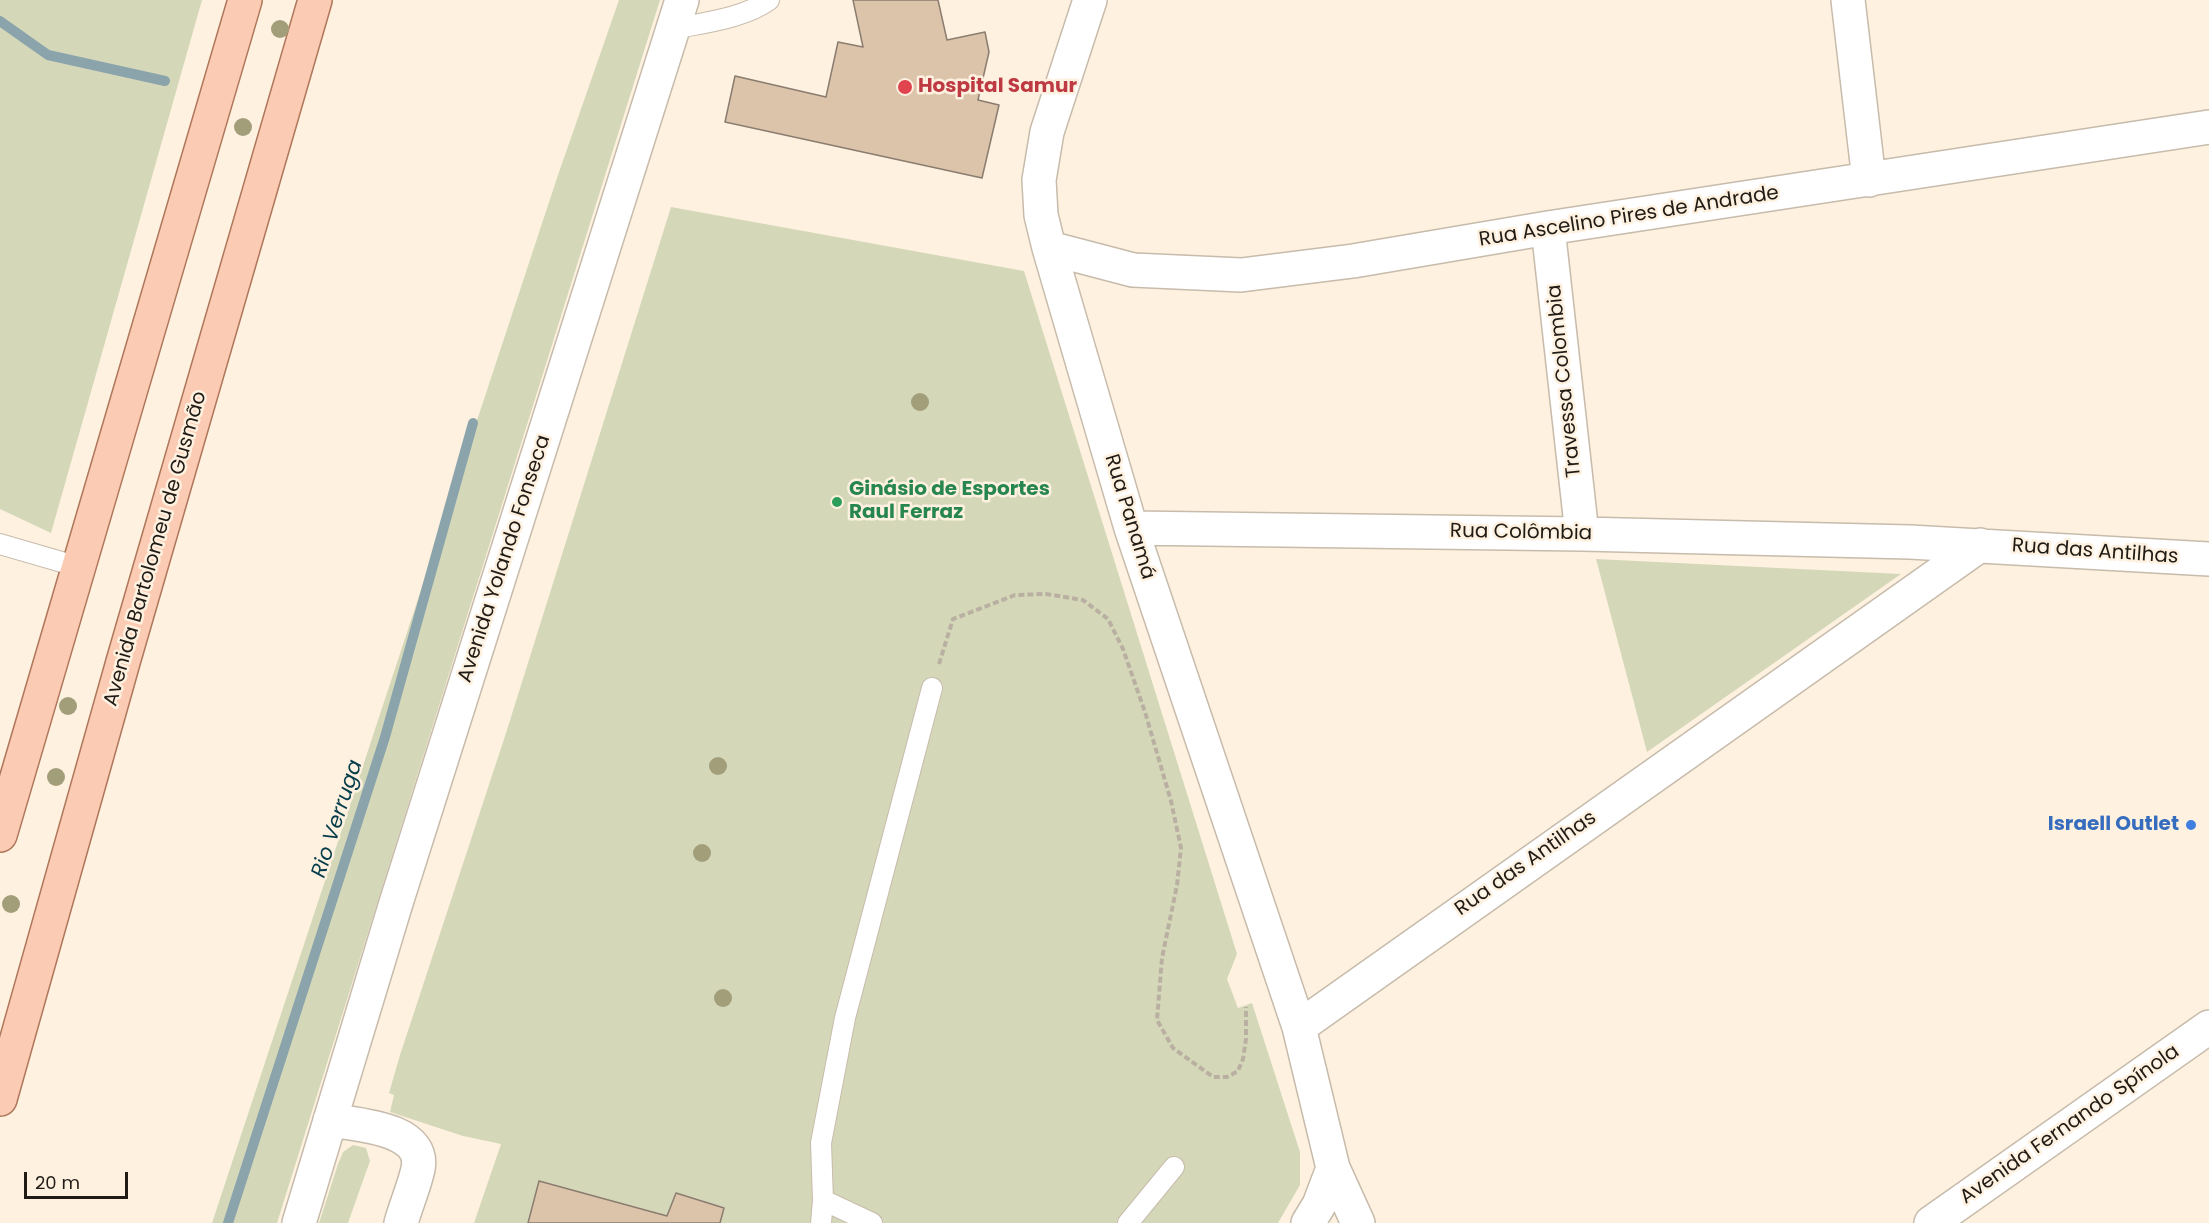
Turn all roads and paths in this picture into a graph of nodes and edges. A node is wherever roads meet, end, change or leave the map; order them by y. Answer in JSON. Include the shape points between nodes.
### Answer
{"nodes":[{"id":1,"x":245,"y":0,"type":"edge"},
{"id":2,"x":315,"y":0,"type":"edge"},
{"id":3,"x":769,"y":0,"type":"edge"},
{"id":4,"x":1090,"y":0,"type":"edge"},
{"id":5,"x":1848,"y":0,"type":"edge"},
{"id":6,"x":677,"y":15,"type":"edge"},
{"id":7,"x":2209,"y":127,"type":"edge"},
{"id":8,"x":1869,"y":180,"type":"junction"},
{"id":9,"x":1548,"y":228,"type":"junction"},
{"id":10,"x":1049,"y":248,"type":"junction"},
{"id":11,"x":1131,"y":528,"type":"junction"},
{"id":12,"x":1582,"y":534,"type":"junction"},
{"id":13,"x":1910,"y":542,"type":"junction"},
{"id":14,"x":0,"y":544,"type":"edge"},
{"id":15,"x":1980,"y":544,"type":"junction"},
{"id":16,"x":2209,"y":560,"type":"edge"},
{"id":17,"x":79,"y":567,"type":"junction"},
{"id":18,"x":1923,"y":585,"type":"junction"},
{"id":19,"x":932,"y":688,"type":"joint"},
{"id":20,"x":0,"y":835,"type":"edge"},
{"id":21,"x":1246,"y":1007,"type":"dead end"},
{"id":22,"x":1299,"y":1027,"type":"junction"},
{"id":23,"x":2209,"y":1027,"type":"edge"},
{"id":24,"x":0,"y":1099,"type":"edge"},
{"id":25,"x":330,"y":1120,"type":"junction"},
{"id":26,"x":1174,"y":1167,"type":"dead end"},
{"id":27,"x":1333,"y":1168,"type":"junction"},
{"id":28,"x":823,"y":1200,"type":"junction"},
{"id":29,"x":299,"y":1223,"type":"edge"},
{"id":30,"x":400,"y":1223,"type":"edge"},
{"id":31,"x":821,"y":1223,"type":"edge"},
{"id":32,"x":872,"y":1223,"type":"edge"},
{"id":33,"x":1128,"y":1223,"type":"edge"},
{"id":34,"x":1308,"y":1223,"type":"edge"},
{"id":35,"x":1358,"y":1223,"type":"edge"},
{"id":36,"x":1931,"y":1223,"type":"edge"}],
"edges":[{"from":1,"to":17,"type":"main road"},
{"from":2,"to":24,"type":"main road","name":"Avenida Bartolomeu de Gusmão"},
{"from":3,"to":6,"type":"lane","via":[[728,17]]},
{"from":4,"to":10,"type":"street","name":"Rua Panamá","via":[[1047,132],[1039,180],[1041,215]]},
{"from":5,"to":8,"type":"street"},
{"from":6,"to":25,"type":"street","name":"Avenida Yolando Fonseca"},
{"from":7,"to":8,"type":"street","name":"Rua Ascelino Pires de Andrade"},
{"from":8,"to":9,"type":"street","name":"Rua Ascelino Pires de Andrade"},
{"from":9,"to":10,"type":"street","name":"Rua Ascelino Pires de Andrade","via":[[1353,261],[1241,274],[1133,270]]},
{"from":9,"to":12,"type":"street","name":"Travessa Colombia"},
{"from":10,"to":11,"type":"street","name":"Rua Panamá"},
{"from":11,"to":12,"type":"street","name":"Rua Colômbia"},
{"from":11,"to":22,"type":"street","name":"Rua Panamá"},
{"from":12,"to":13,"type":"street","name":"Rua Colômbia"},
{"from":13,"to":15,"type":"street","name":"Rua das Antilhas"},
{"from":13,"to":18,"type":"street"},
{"from":14,"to":17,"type":"lane"},
{"from":15,"to":16,"type":"street","name":"Rua das Antilhas"},
{"from":15,"to":18,"type":"street","name":"Rua das Antilhas"},
{"from":17,"to":20,"type":"main road"},
{"from":18,"to":22,"type":"street","name":"Rua das Antilhas"},
{"from":19,"to":21,"type":"path","via":[[953,619],[984,606],[1015,595],[1046,594],[1083,600],[1108,619],[1145,712],[1172,801],[1181,848],[1161,958],[1157,1020],[1173,1048],[1213,1077],[1227,1077],[1238,1071],[1243,1059]]},
{"from":19,"to":28,"type":"lane","via":[[845,1018],[820,1143]]},
{"from":22,"to":27,"type":"street"},
{"from":23,"to":36,"type":"street","name":"Avenida Fernando Spínola"},
{"from":25,"to":29,"type":"street","name":"Avenida Yolando Fonseca"},
{"from":25,"to":30,"type":"street","via":[[390,1132],[410,1141],[417,1152],[418,1167]]},
{"from":26,"to":33,"type":"lane"},
{"from":27,"to":34,"type":"street"},
{"from":27,"to":35,"type":"street"},
{"from":28,"to":31,"type":"lane"},
{"from":28,"to":32,"type":"lane"}]}
